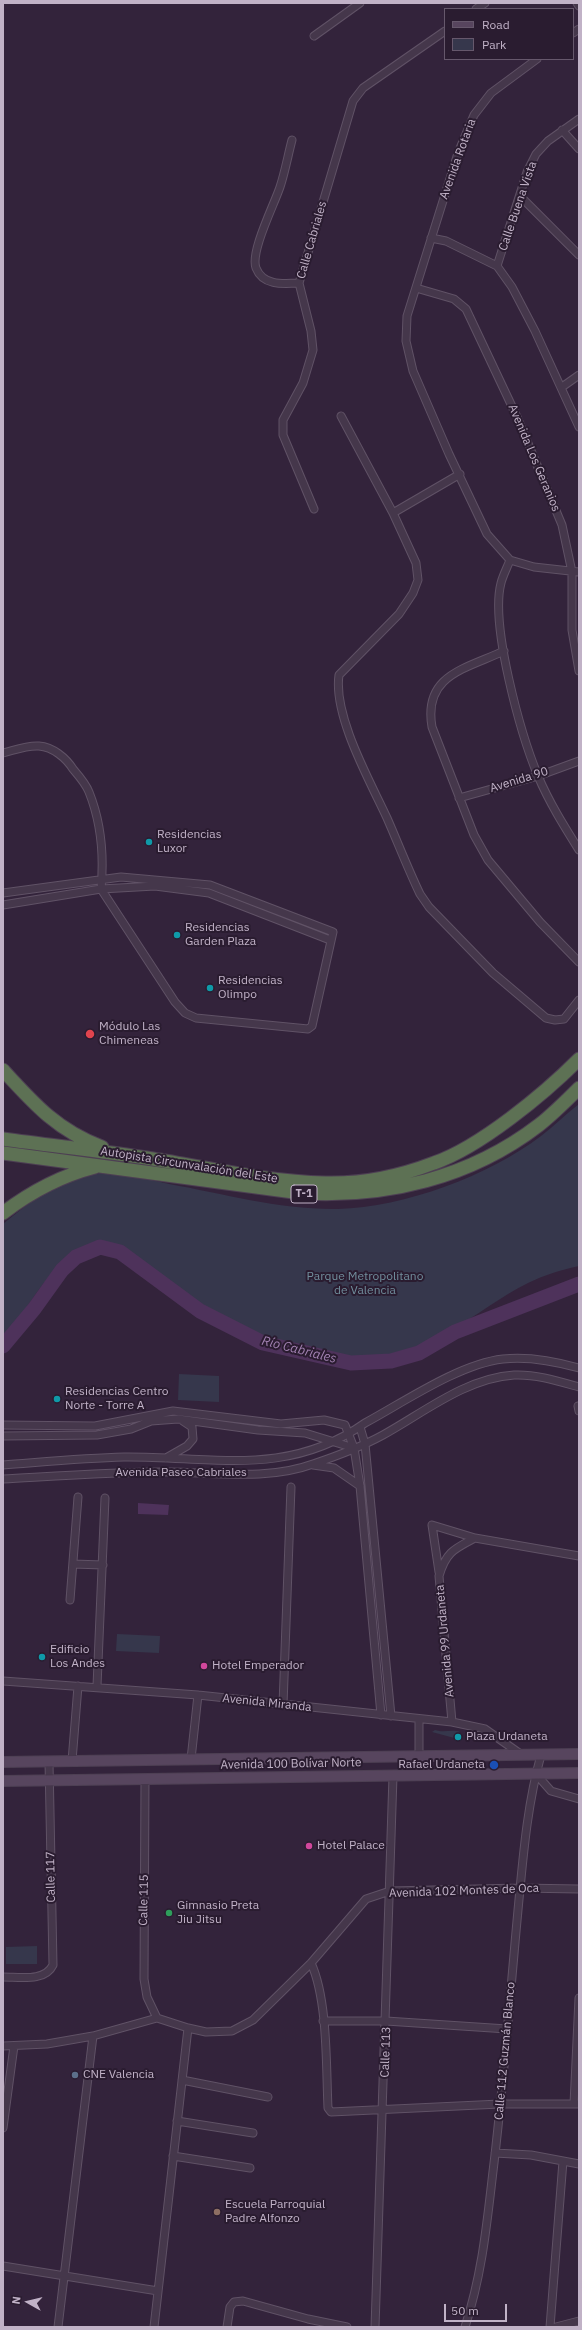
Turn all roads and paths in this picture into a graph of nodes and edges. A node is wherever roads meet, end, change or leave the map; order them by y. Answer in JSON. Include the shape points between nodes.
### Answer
{"nodes":[{"id":1,"x":360,"y":3,"type":"edge"},
{"id":2,"x":577,"y":3,"type":"edge"},
{"id":3,"x":579,"y":6,"type":"edge"},
{"id":4,"x":444,"y":32,"type":"edge"},
{"id":5,"x":314,"y":36,"type":"dead end"},
{"id":6,"x":536,"y":60,"type":"edge"},
{"id":7,"x":579,"y":119,"type":"edge"},
{"id":8,"x":562,"y":130,"type":"junction"},
{"id":9,"x":292,"y":140,"type":"dead end"},
{"id":10,"x":579,"y":150,"type":"edge"},
{"id":11,"x":521,"y":197,"type":"junction"},
{"id":12,"x":432,"y":238,"type":"junction"},
{"id":13,"x":579,"y":255,"type":"edge"},
{"id":14,"x":497,"y":266,"type":"junction"},
{"id":15,"x":299,"y":283,"type":"junction"},
{"id":16,"x":416,"y":288,"type":"junction"},
{"id":17,"x":579,"y":375,"type":"edge"},
{"id":18,"x":562,"y":387,"type":"junction"},
{"id":19,"x":341,"y":416,"type":"dead end"},
{"id":20,"x":579,"y":427,"type":"edge"},
{"id":21,"x":460,"y":474,"type":"junction"},
{"id":22,"x":314,"y":508,"type":"dead end"},
{"id":23,"x":393,"y":513,"type":"junction"},
{"id":24,"x":510,"y":560,"type":"junction"},
{"id":25,"x":576,"y":572,"type":"edge"},
{"id":26,"x":504,"y":651,"type":"junction"},
{"id":27,"x":579,"y":671,"type":"edge"},
{"id":28,"x":3,"y":753,"type":"edge"},
{"id":29,"x":579,"y":761,"type":"edge"},
{"id":30,"x":538,"y":776,"type":"junction"},
{"id":31,"x":459,"y":798,"type":"junction"},
{"id":32,"x":579,"y":850,"type":"edge"},
{"id":33,"x":102,"y":878,"type":"junction"},
{"id":34,"x":101,"y":888,"type":"junction"},
{"id":35,"x":3,"y":893,"type":"edge"},
{"id":36,"x":3,"y":905,"type":"edge"},
{"id":37,"x":330,"y":940,"type":"junction"},
{"id":38,"x":579,"y":962,"type":"edge"},
{"id":39,"x":579,"y":1000,"type":"edge"},
{"id":40,"x":579,"y":1060,"type":"edge"},
{"id":41,"x":3,"y":1070,"type":"edge"},
{"id":42,"x":579,"y":1088,"type":"edge"},
{"id":43,"x":3,"y":1139,"type":"edge"},
{"id":44,"x":3,"y":1153,"type":"edge"},
{"id":45,"x":125,"y":1155,"type":"junction"},
{"id":46,"x":102,"y":1166,"type":"junction"},
{"id":47,"x":3,"y":1213,"type":"edge"},
{"id":48,"x":579,"y":1368,"type":"edge"},
{"id":49,"x":579,"y":1387,"type":"edge"},
{"id":50,"x":178,"y":1419,"type":"junction"},
{"id":51,"x":3,"y":1425,"type":"edge"},
{"id":52,"x":360,"y":1427,"type":"junction"},
{"id":53,"x":350,"y":1434,"type":"junction"},
{"id":54,"x":3,"y":1436,"type":"edge"},
{"id":55,"x":335,"y":1441,"type":"junction"},
{"id":56,"x":364,"y":1444,"type":"junction"},
{"id":57,"x":354,"y":1448,"type":"junction"},
{"id":58,"x":166,"y":1458,"type":"junction"},
{"id":59,"x":3,"y":1465,"type":"edge"},
{"id":60,"x":311,"y":1465,"type":"junction"},
{"id":61,"x":3,"y":1479,"type":"edge"},
{"id":62,"x":360,"y":1486,"type":"junction"},
{"id":63,"x":291,"y":1487,"type":"dead end"},
{"id":64,"x":78,"y":1497,"type":"dead end"},
{"id":65,"x":105,"y":1498,"type":"dead end"},
{"id":66,"x":475,"y":1538,"type":"junction"},
{"id":67,"x":579,"y":1556,"type":"edge"},
{"id":68,"x":73,"y":1564,"type":"junction"},
{"id":69,"x":103,"y":1565,"type":"junction"},
{"id":70,"x":439,"y":1576,"type":"junction"},
{"id":71,"x":70,"y":1600,"type":"dead end"},
{"id":72,"x":3,"y":1681,"type":"edge"},
{"id":73,"x":78,"y":1686,"type":"junction"},
{"id":74,"x":97,"y":1686,"type":"junction"},
{"id":75,"x":198,"y":1695,"type":"junction"},
{"id":76,"x":284,"y":1705,"type":"junction"},
{"id":77,"x":381,"y":1715,"type":"junction"},
{"id":78,"x":391,"y":1716,"type":"junction"},
{"id":79,"x":419,"y":1719,"type":"junction"},
{"id":80,"x":452,"y":1722,"type":"junction"},
{"id":81,"x":579,"y":1754,"type":"edge"},
{"id":82,"x":541,"y":1755,"type":"junction"},
{"id":83,"x":522,"y":1756,"type":"junction"},
{"id":84,"x":419,"y":1757,"type":"junction"},
{"id":85,"x":192,"y":1759,"type":"junction"},
{"id":86,"x":72,"y":1761,"type":"junction"},
{"id":87,"x":3,"y":1762,"type":"edge"},
{"id":88,"x":50,"y":1762,"type":"junction"},
{"id":89,"x":579,"y":1773,"type":"edge"},
{"id":90,"x":536,"y":1774,"type":"junction"},
{"id":91,"x":393,"y":1776,"type":"junction"},
{"id":92,"x":145,"y":1779,"type":"junction"},
{"id":93,"x":3,"y":1781,"type":"edge"},
{"id":94,"x":49,"y":1781,"type":"junction"},
{"id":95,"x":579,"y":1799,"type":"edge"},
{"id":96,"x":520,"y":1888,"type":"junction"},
{"id":97,"x":579,"y":1889,"type":"edge"},
{"id":98,"x":390,"y":1891,"type":"junction"},
{"id":99,"x":311,"y":1963,"type":"junction"},
{"id":100,"x":3,"y":1977,"type":"edge"},
{"id":101,"x":579,"y":1998,"type":"edge"},
{"id":102,"x":157,"y":2018,"type":"junction"},
{"id":103,"x":323,"y":2021,"type":"junction"},
{"id":104,"x":386,"y":2021,"type":"junction"},
{"id":105,"x":188,"y":2028,"type":"junction"},
{"id":106,"x":507,"y":2029,"type":"junction"},
{"id":107,"x":93,"y":2036,"type":"junction"},
{"id":108,"x":3,"y":2046,"type":"edge"},
{"id":109,"x":14,"y":2046,"type":"junction"},
{"id":110,"x":182,"y":2080,"type":"junction"},
{"id":111,"x":268,"y":2097,"type":"dead end"},
{"id":112,"x":500,"y":2104,"type":"junction"},
{"id":113,"x":576,"y":2104,"type":"edge"},
{"id":114,"x":384,"y":2110,"type":"junction"},
{"id":115,"x":177,"y":2121,"type":"junction"},
{"id":116,"x":3,"y":2128,"type":"edge"},
{"id":117,"x":253,"y":2133,"type":"dead end"},
{"id":118,"x":495,"y":2153,"type":"junction"},
{"id":119,"x":173,"y":2156,"type":"junction"},
{"id":120,"x":563,"y":2161,"type":"junction"},
{"id":121,"x":579,"y":2164,"type":"edge"},
{"id":122,"x":250,"y":2168,"type":"dead end"},
{"id":123,"x":3,"y":2266,"type":"edge"},
{"id":124,"x":64,"y":2276,"type":"junction"},
{"id":125,"x":158,"y":2291,"type":"junction"},
{"id":126,"x":308,"y":2319,"type":"junction"},
{"id":127,"x":579,"y":2321,"type":"edge"},
{"id":128,"x":58,"y":2327,"type":"edge"},
{"id":129,"x":154,"y":2327,"type":"edge"},
{"id":130,"x":227,"y":2327,"type":"edge"},
{"id":131,"x":306,"y":2327,"type":"edge"},
{"id":132,"x":347,"y":2327,"type":"edge"},
{"id":133,"x":375,"y":2327,"type":"edge"},
{"id":134,"x":465,"y":2327,"type":"edge"},
{"id":135,"x":550,"y":2327,"type":"edge"},
{"id":136,"x":556,"y":2327,"type":"edge"}],
"edges":[{"from":1,"to":5,"type":"street"},
{"from":2,"to":3,"type":"street"},
{"from":4,"to":15,"type":"street","name":"Calle Cabriales","via":[[363,88],[353,101]]},
{"from":6,"to":12,"type":"street","name":"Avenida Rotaria","via":[[491,93],[474,115],[458,153]]},
{"from":7,"to":8,"type":"street","name":"Calle Buena Vista"},
{"from":8,"to":10,"type":"street"},
{"from":8,"to":11,"type":"street","name":"Calle Buena Vista","via":[[536,154],[527,172]]},
{"from":9,"to":15,"type":"street","via":[[280,187],[264,226],[255,258],[261,276],[271,283]]},
{"from":11,"to":13,"type":"street"},
{"from":11,"to":14,"type":"street","name":"Calle Buena Vista"},
{"from":12,"to":14,"type":"street","via":[[446,241]]},
{"from":12,"to":16,"type":"street","name":"Avenida Rotaria"},
{"from":14,"to":18,"type":"street","via":[[512,287]]},
{"from":15,"to":22,"type":"street","name":"Calle Cabriales","via":[[313,350],[303,383],[283,420],[283,435]]},
{"from":16,"to":21,"type":"street","name":"Avenida Rotaria","via":[[407,316],[408,357],[438,430]]},
{"from":16,"to":25,"type":"street","name":"Avenida Los Geranios","via":[[454,299],[466,309],[517,417],[562,525]]},
{"from":17,"to":18,"type":"street"},
{"from":18,"to":20,"type":"street"},
{"from":19,"to":23,"type":"street"},
{"from":21,"to":23,"type":"street"},
{"from":21,"to":24,"type":"street","name":"Avenida Rotaria","via":[[487,534]]},
{"from":23,"to":39,"type":"street","via":[[416,563],[418,580],[399,614],[339,675],[337,689],[351,739],[414,881],[429,906],[493,973],[546,1018],[564,1019]]},
{"from":24,"to":25,"type":"street","via":[[534,568]]},
{"from":24,"to":26,"type":"street","via":[[501,583],[499,619]]},
{"from":25,"to":27,"type":"street","name":"Avenida Los Geranios","via":[[572,630]]},
{"from":26,"to":30,"type":"street","via":[[526,743]]},
{"from":26,"to":31,"type":"street","via":[[448,676],[432,696],[429,712],[432,727]]},
{"from":28,"to":33,"type":"street","via":[[29,746],[41,746],[66,759],[89,790],[103,855]]},
{"from":29,"to":30,"type":"street","name":"Avenida 90"},
{"from":30,"to":31,"type":"street","name":"Avenida 90"},
{"from":30,"to":32,"type":"street"},
{"from":31,"to":38,"type":"street","via":[[474,835],[488,860],[540,922]]},
{"from":33,"to":34,"type":"street"},
{"from":33,"to":35,"type":"street"},
{"from":33,"to":37,"type":"street","via":[[153,878],[210,885],[333,932]]},
{"from":34,"to":36,"type":"street"},
{"from":34,"to":37,"type":"street","via":[[155,886],[209,893]]},
{"from":34,"to":37,"type":"street","via":[[175,1002],[185,1014],[196,1018],[310,1028]]},
{"from":40,"to":45,"type":"highway","name":"Autopista Circunvalación del Este","number":"T-1","via":[[547,1090],[458,1152],[435,1163],[385,1177],[325,1183]]},
{"from":41,"to":45,"type":"highway","via":[[37,1107],[61,1127],[83,1140]]},
{"from":42,"to":46,"type":"highway","name":"Autopista Circunvalación del Este","number":"T-1","via":[[539,1125],[494,1153],[441,1176],[412,1186],[386,1191],[335,1195],[301,1194]]},
{"from":43,"to":45,"type":"highway","name":"Autopista Circunvalación del Este","number":"T-1"},
{"from":44,"to":46,"type":"highway","name":"Autopista Circunvalación del Este","number":"T-1"},
{"from":46,"to":47,"type":"highway","via":[[56,1179]]},
{"from":48,"to":52,"type":"street","name":"Avenida Paseo Cabriales","via":[[532,1358],[503,1359],[473,1366]]},
{"from":49,"to":56,"type":"street","name":"Avenida Paseo Cabriales","via":[[536,1376],[494,1378],[438,1403]]},
{"from":50,"to":54,"type":"street","via":[[151,1421],[131,1429],[96,1435]]},
{"from":50,"to":55,"type":"street","via":[[258,1430],[305,1432]]},
{"from":50,"to":58,"type":"street","via":[[192,1427],[193,1440]]},
{"from":51,"to":53,"type":"street","via":[[95,1426],[173,1411],[280,1424],[324,1420],[341,1423]]},
{"from":52,"to":53,"type":"street","name":"Avenida Paseo Cabriales"},
{"from":52,"to":56,"type":"street"},
{"from":53,"to":55,"type":"street","name":"Avenida Paseo Cabriales"},
{"from":53,"to":57,"type":"street"},
{"from":55,"to":57,"type":"street"},
{"from":55,"to":58,"type":"street","name":"Avenida Paseo Cabriales","via":[[306,1453],[278,1459],[234,1461]]},
{"from":56,"to":57,"type":"street","name":"Avenida Paseo Cabriales"},
{"from":56,"to":78,"type":"street"},
{"from":57,"to":60,"type":"street","name":"Avenida Paseo Cabriales"},
{"from":57,"to":62,"type":"street"},
{"from":58,"to":59,"type":"street","name":"Avenida Paseo Cabriales","via":[[123,1457]]},
{"from":60,"to":61,"type":"street","name":"Avenida Paseo Cabriales","via":[[277,1473],[125,1472]]},
{"from":60,"to":62,"type":"street","via":[[334,1468]]},
{"from":62,"to":77,"type":"street"},
{"from":63,"to":76,"type":"street"},
{"from":64,"to":68,"type":"street"},
{"from":65,"to":69,"type":"street"},
{"from":66,"to":67,"type":"street"},
{"from":66,"to":70,"type":"street","name":"Avenida 99 Urdaneta","via":[[459,1545],[444,1560]]},
{"from":66,"to":70,"type":"street","via":[[432,1525]]},
{"from":68,"to":69,"type":"street"},
{"from":68,"to":71,"type":"street"},
{"from":69,"to":74,"type":"street"},
{"from":70,"to":80,"type":"street","name":"Avenida 99 Urdaneta"},
{"from":72,"to":73,"type":"street","name":"Avenida Miranda"},
{"from":73,"to":74,"type":"street","name":"Avenida Miranda"},
{"from":73,"to":86,"type":"street"},
{"from":74,"to":75,"type":"street","name":"Avenida Miranda"},
{"from":75,"to":76,"type":"street","name":"Avenida Miranda"},
{"from":75,"to":85,"type":"street"},
{"from":76,"to":77,"type":"street","name":"Avenida Miranda"},
{"from":77,"to":78,"type":"street","name":"Avenida Miranda"},
{"from":78,"to":79,"type":"street","name":"Avenida Miranda"},
{"from":79,"to":80,"type":"street","name":"Avenida Miranda"},
{"from":79,"to":84,"type":"street"},
{"from":80,"to":83,"type":"street","name":"Avenida Miranda","via":[[485,1729]]},
{"from":81,"to":82,"type":"main road","name":"Avenida 100 Bolívar Norte"},
{"from":82,"to":83,"type":"main road","name":"Avenida 100 Bolívar Norte"},
{"from":82,"to":90,"type":"street","name":"Calle 112 Guzmán Blanco"},
{"from":83,"to":84,"type":"main road","name":"Avenida 100 Bolívar Norte"},
{"from":84,"to":85,"type":"main road","name":"Avenida 100 Bolívar Norte"},
{"from":85,"to":86,"type":"main road","name":"Avenida 100 Bolívar Norte"},
{"from":86,"to":88,"type":"main road","name":"Avenida 100 Bolívar Norte"},
{"from":87,"to":88,"type":"main road"},
{"from":88,"to":94,"type":"street","name":"Calle 117"},
{"from":89,"to":90,"type":"main road","name":"Avenida 100 Bolívar Norte"},
{"from":90,"to":91,"type":"main road","name":"Avenida 100 Bolívar Norte"},
{"from":90,"to":95,"type":"street","via":[[551,1791]]},
{"from":90,"to":96,"type":"street","name":"Calle 112 Guzmán Blanco"},
{"from":91,"to":92,"type":"main road","name":"Avenida 100 Bolívar Norte"},
{"from":91,"to":98,"type":"street","name":"Calle 113"},
{"from":92,"to":94,"type":"main road","name":"Avenida 100 Bolívar Norte"},
{"from":92,"to":102,"type":"street","name":"Calle 115","via":[[144,1980],[147,1997]]},
{"from":93,"to":94,"type":"main road","name":"Avenida 100 Bolívar Norte"},
{"from":94,"to":100,"type":"street","name":"Calle 117","via":[[53,1964],[50,1972],[42,1976]]},
{"from":96,"to":97,"type":"street","name":"Avenida 102 Montes de Oca"},
{"from":96,"to":98,"type":"street","name":"Avenida 102 Montes de Oca"},
{"from":96,"to":106,"type":"street","name":"Calle 112 Guzmán Blanco"},
{"from":98,"to":99,"type":"street","name":"Avenida 102 Montes de Oca","via":[[366,1899]]},
{"from":98,"to":104,"type":"street","name":"Calle 113"},
{"from":99,"to":103,"type":"street","via":[[316,1974]]},
{"from":99,"to":105,"type":"street","name":"Avenida 102 Montes de Oca","via":[[253,2020],[232,2031],[206,2032]]},
{"from":101,"to":113,"type":"street"},
{"from":102,"to":105,"type":"street","name":"Avenida 102 Montes de Oca"},
{"from":102,"to":107,"type":"street"},
{"from":103,"to":104,"type":"street"},
{"from":103,"to":114,"type":"street","via":[[328,2108],[334,2112]]},
{"from":104,"to":106,"type":"street"},
{"from":104,"to":114,"type":"street","name":"Calle 113"},
{"from":105,"to":110,"type":"street"},
{"from":106,"to":112,"type":"street","name":"Calle 112 Guzmán Blanco"},
{"from":107,"to":109,"type":"street","via":[[47,2044]]},
{"from":107,"to":124,"type":"street"},
{"from":108,"to":109,"type":"street"},
{"from":109,"to":116,"type":"street"},
{"from":110,"to":111,"type":"street"},
{"from":110,"to":115,"type":"street"},
{"from":112,"to":113,"type":"street"},
{"from":112,"to":114,"type":"street"},
{"from":112,"to":118,"type":"street","name":"Calle 112 Guzmán Blanco"},
{"from":114,"to":133,"type":"street","name":"Calle 113"},
{"from":115,"to":117,"type":"street"},
{"from":115,"to":119,"type":"street"},
{"from":118,"to":120,"type":"street"},
{"from":118,"to":134,"type":"street","name":"Calle 112 Guzmán Blanco","via":[[484,2254],[478,2287]]},
{"from":119,"to":122,"type":"street"},
{"from":119,"to":125,"type":"street"},
{"from":120,"to":121,"type":"street"},
{"from":120,"to":135,"type":"street"},
{"from":123,"to":124,"type":"street"},
{"from":124,"to":125,"type":"street"},
{"from":124,"to":128,"type":"street"},
{"from":125,"to":129,"type":"street"},
{"from":126,"to":130,"type":"street","via":[[243,2301],[234,2302],[230,2307]]},
{"from":126,"to":131,"type":"street"},
{"from":126,"to":132,"type":"street"},
{"from":127,"to":136,"type":"street"}]}
